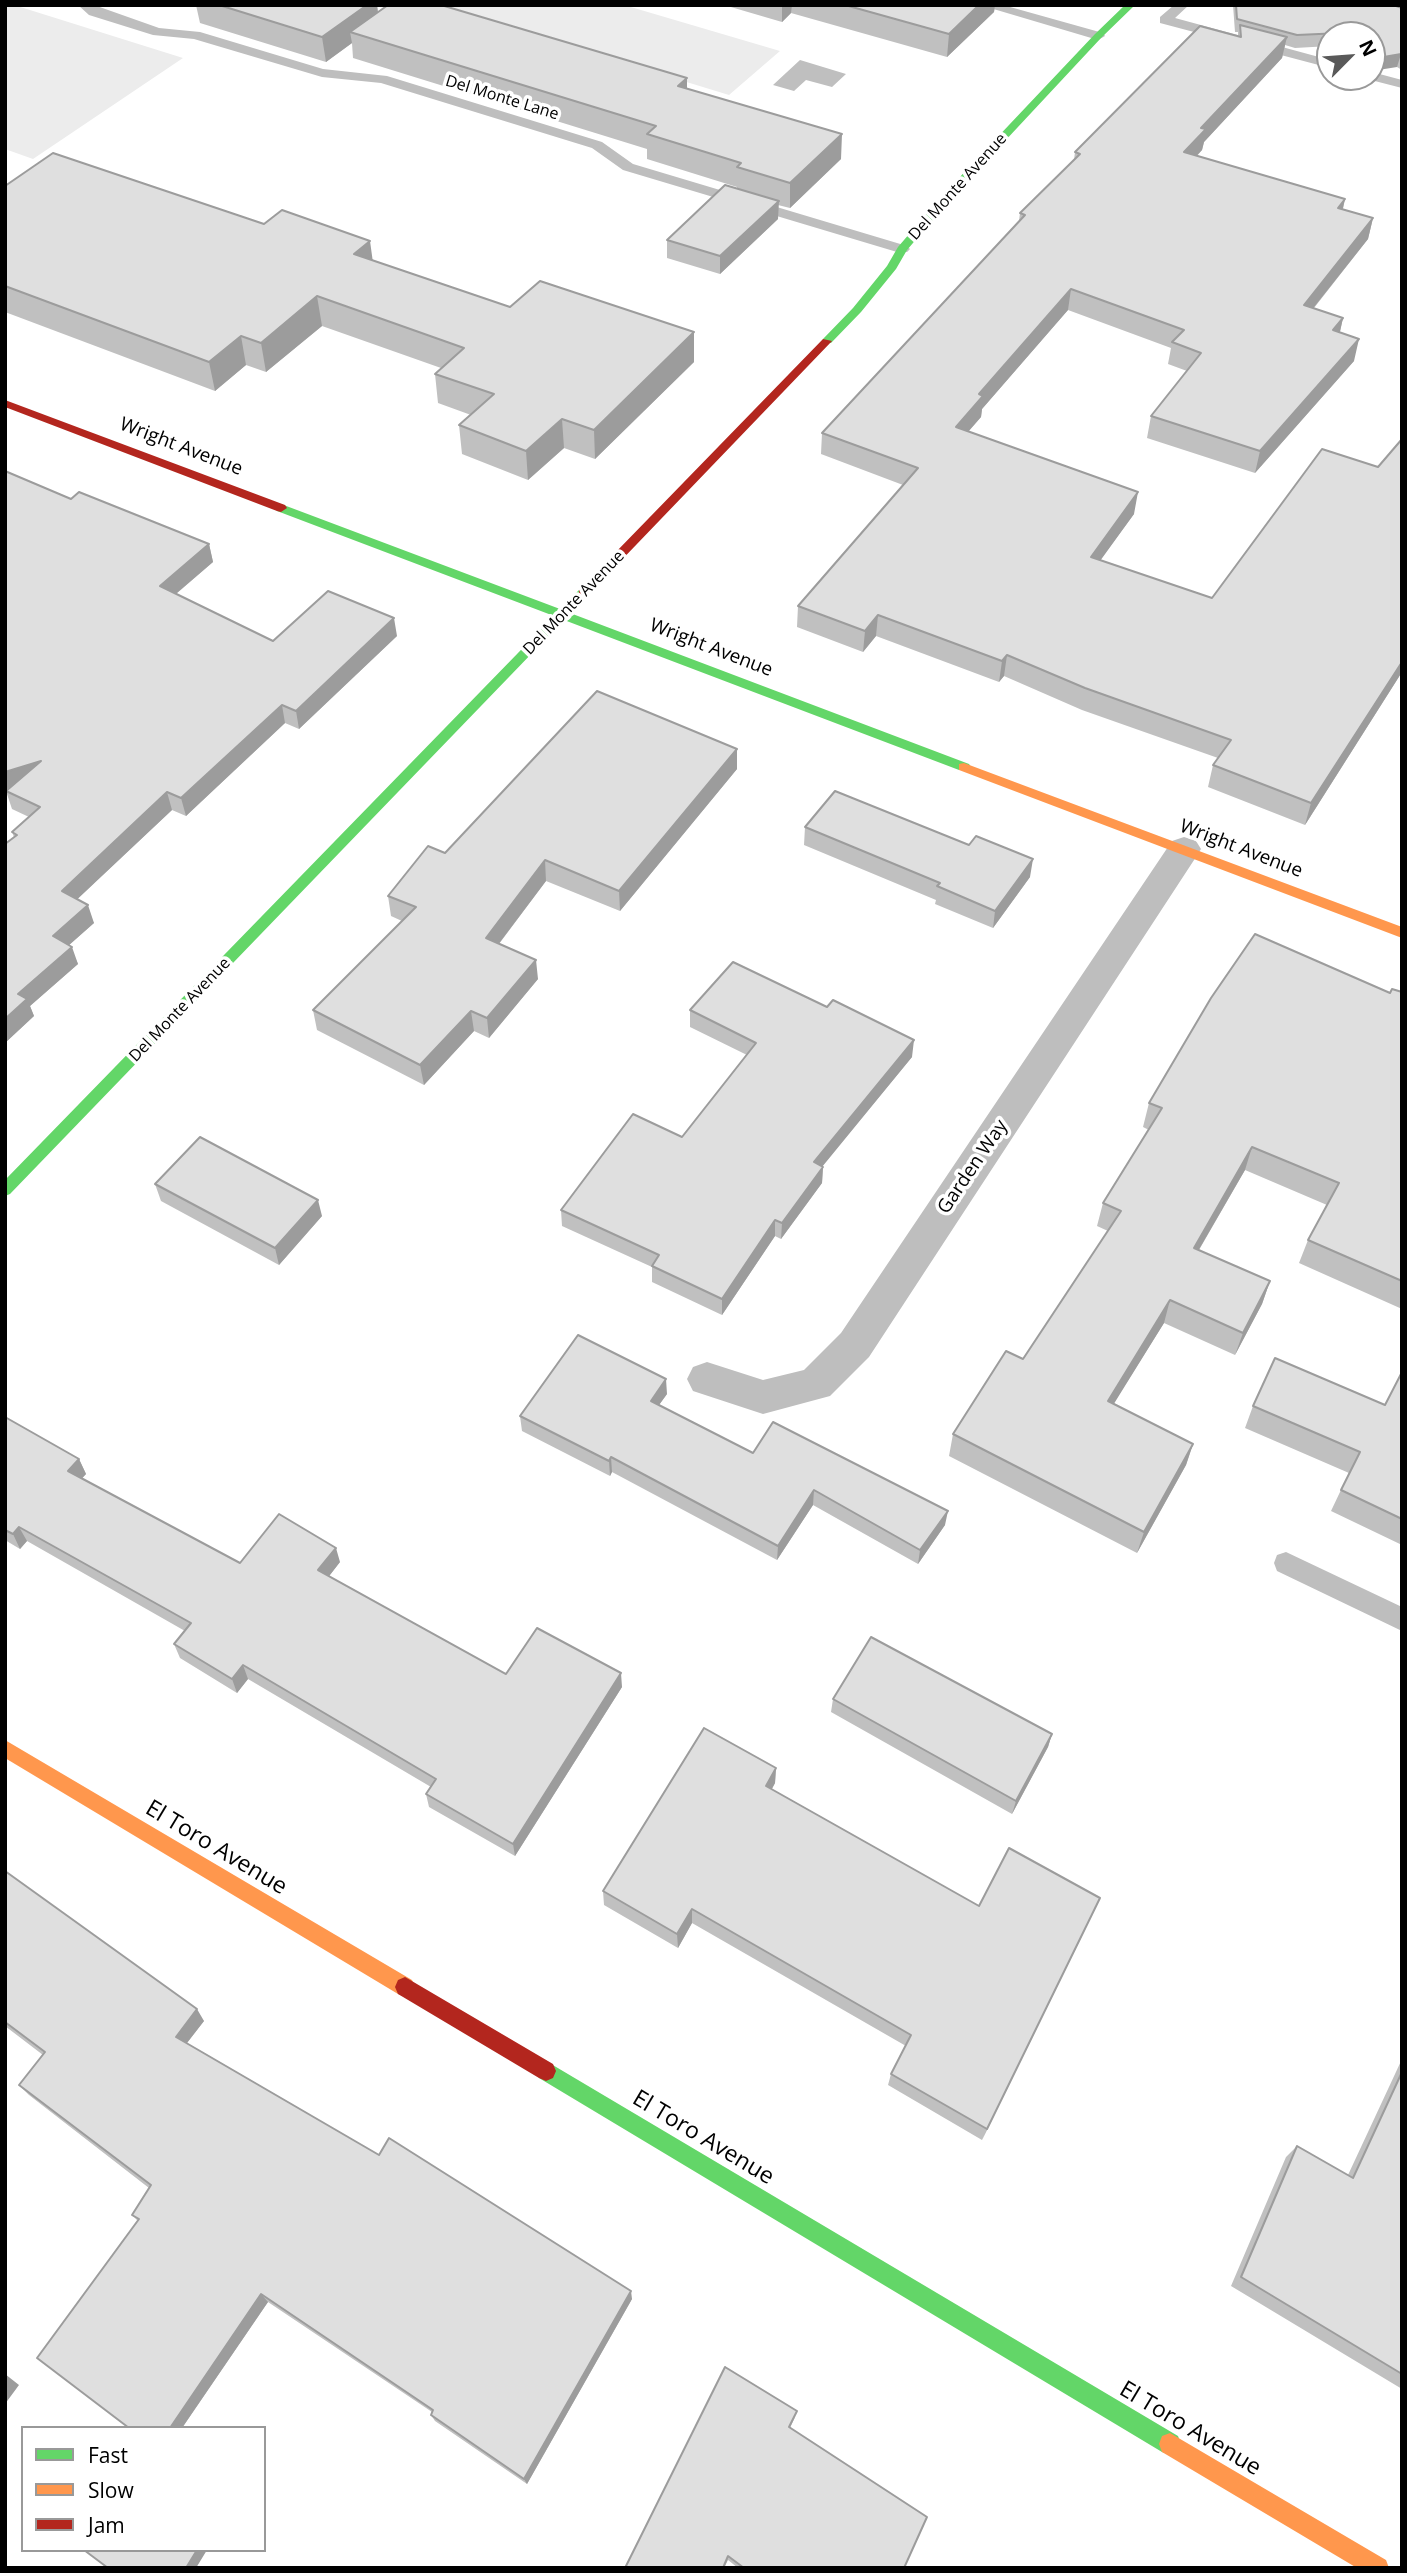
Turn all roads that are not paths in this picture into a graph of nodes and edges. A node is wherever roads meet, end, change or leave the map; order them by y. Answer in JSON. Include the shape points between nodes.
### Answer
{"nodes":[{"id":1,"x":85,"y":5,"type":"edge"},
{"id":2,"x":987,"y":5,"type":"edge"},
{"id":3,"x":1131,"y":5,"type":"edge"},
{"id":4,"x":1182,"y":5,"type":"edge"},
{"id":5,"x":1098,"y":36,"type":"junction"},
{"id":6,"x":1316,"y":60,"type":"edge"},
{"id":7,"x":902,"y":249,"type":"junction"},
{"id":8,"x":5,"y":403,"type":"edge"},
{"id":9,"x":563,"y":615,"type":"junction"},
{"id":10,"x":1184,"y":849,"type":"junction"},
{"id":11,"x":1402,"y":933,"type":"edge"},
{"id":12,"x":5,"y":1190,"type":"edge"},
{"id":13,"x":707,"y":1379,"type":"dead end"},
{"id":14,"x":1286,"y":1563,"type":"dead end"},
{"id":15,"x":1402,"y":1620,"type":"edge"},
{"id":16,"x":5,"y":1748,"type":"edge"},
{"id":17,"x":1378,"y":2568,"type":"edge"}],
"edges":[{"from":1,"to":7,"type":"lane","name":"Del Monte Lane","via":[[158,32],[195,35],[322,73],[382,79],[597,145],[628,167]]},
{"from":2,"to":5,"type":"lane"},
{"from":3,"to":5,"type":"street","name":"Del Monte Avenue"},
{"from":4,"to":6,"type":"lane","via":[[1165,20]]},
{"from":5,"to":7,"type":"street","name":"Del Monte Avenue"},
{"from":7,"to":9,"type":"street","name":"Del Monte Avenue","via":[[857,310]]},
{"from":8,"to":9,"type":"street","name":"Wright Avenue"},
{"from":9,"to":10,"type":"street","name":"Wright Avenue"},
{"from":9,"to":12,"type":"street","name":"Del Monte Avenue"},
{"from":10,"to":11,"type":"street","name":"Wright Avenue"},
{"from":10,"to":13,"type":"street","name":"Garden Way","via":[[855,1345],[816,1384],[764,1397]]},
{"from":14,"to":15,"type":"lane"},
{"from":16,"to":17,"type":"street","name":"El Toro Avenue"}]}
